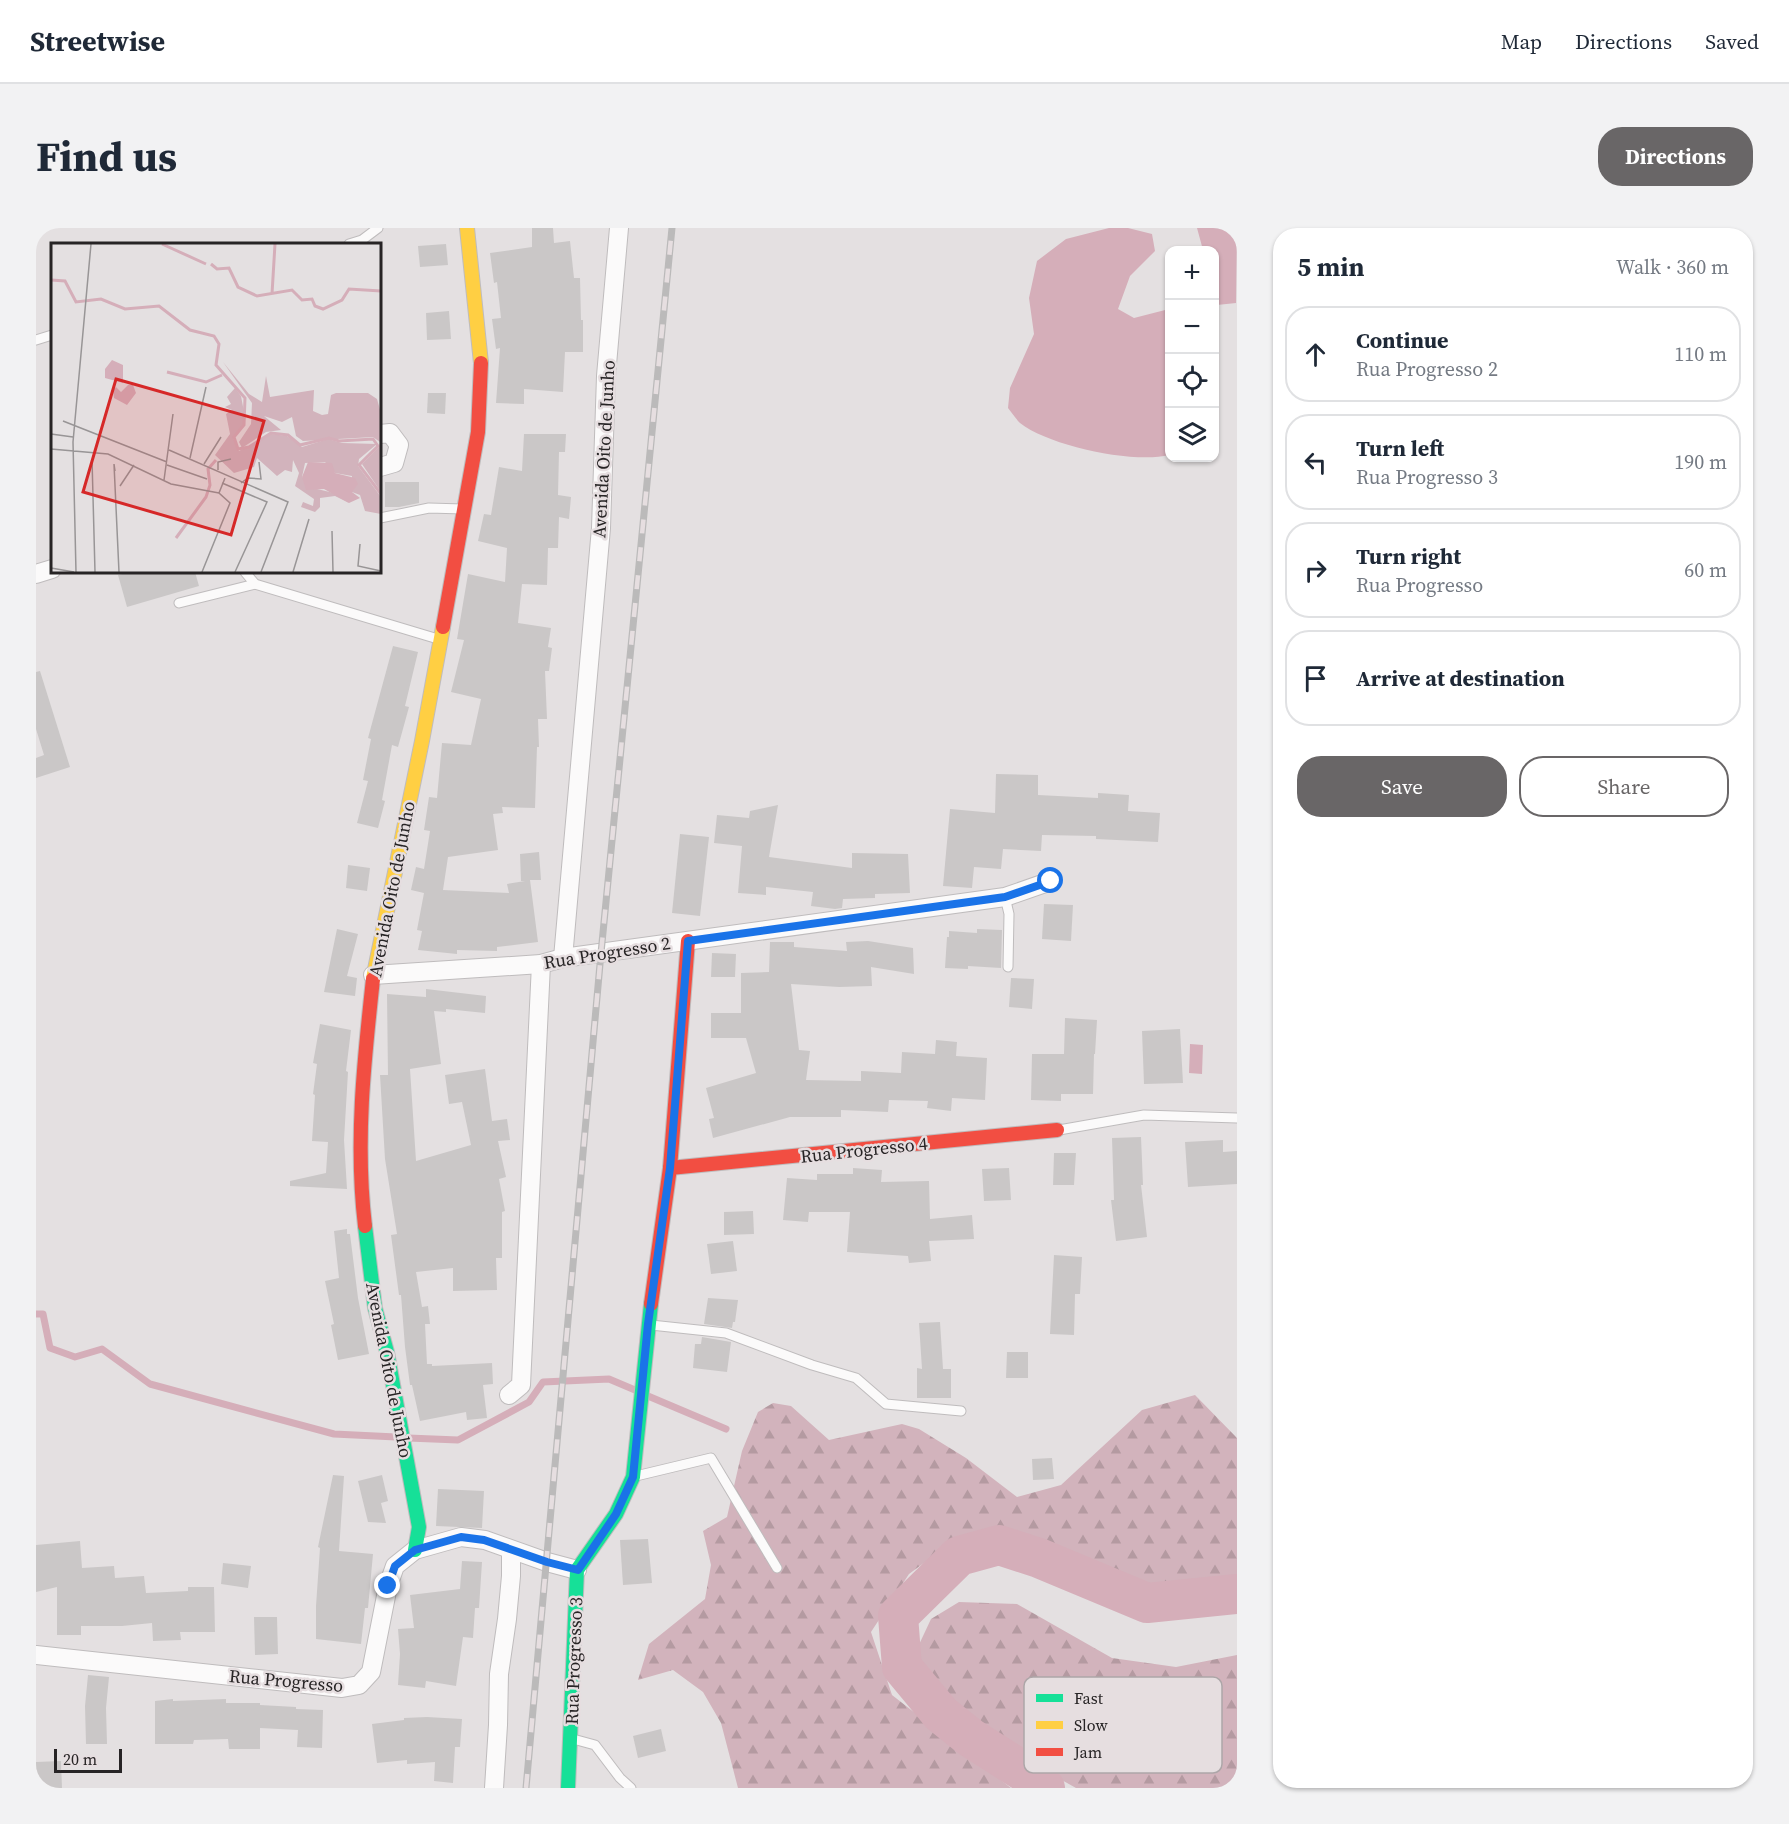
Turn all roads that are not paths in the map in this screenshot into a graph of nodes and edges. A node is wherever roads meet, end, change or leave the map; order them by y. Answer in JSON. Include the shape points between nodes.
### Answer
{"nodes":[{"id":1,"x":378,"y":228,"type":"edge"},
{"id":2,"x":467,"y":228,"type":"edge"},
{"id":3,"x":619,"y":228,"type":"edge"},
{"id":4,"x":352,"y":243,"type":"edge"},
{"id":5,"x":51,"y":335,"type":"edge"},
{"id":6,"x":36,"y":340,"type":"edge"},
{"id":7,"x":381,"y":434,"type":"edge"},
{"id":8,"x":381,"y":467,"type":"edge"},
{"id":9,"x":465,"y":509,"type":"junction"},
{"id":10,"x":381,"y":518,"type":"edge"},
{"id":11,"x":51,"y":569,"type":"edge"},
{"id":12,"x":246,"y":573,"type":"edge"},
{"id":13,"x":36,"y":574,"type":"edge"},
{"id":14,"x":255,"y":584,"type":"junction"},
{"id":15,"x":179,"y":603,"type":"dead end"},
{"id":16,"x":441,"y":640,"type":"junction"},
{"id":17,"x":1051,"y":881,"type":"dead end"},
{"id":18,"x":1005,"y":897,"type":"junction"},
{"id":19,"x":688,"y":941,"type":"junction"},
{"id":20,"x":563,"y":958,"type":"junction"},
{"id":21,"x":541,"y":964,"type":"junction"},
{"id":22,"x":1008,"y":968,"type":"dead end"},
{"id":23,"x":374,"y":975,"type":"junction"},
{"id":24,"x":1237,"y":1118,"type":"edge"},
{"id":25,"x":1057,"y":1130,"type":"joint"},
{"id":26,"x":670,"y":1168,"type":"junction"},
{"id":27,"x":648,"y":1324,"type":"junction"},
{"id":28,"x":509,"y":1395,"type":"dead end"},
{"id":29,"x":961,"y":1411,"type":"dead end"},
{"id":30,"x":633,"y":1477,"type":"junction"},
{"id":31,"x":415,"y":1550,"type":"junction"},
{"id":32,"x":511,"y":1550,"type":"junction"},
{"id":33,"x":777,"y":1568,"type":"dead end"},
{"id":34,"x":578,"y":1570,"type":"junction"},
{"id":35,"x":36,"y":1655,"type":"edge"},
{"id":36,"x":571,"y":1738,"type":"junction"},
{"id":37,"x":494,"y":1788,"type":"edge"},
{"id":38,"x":568,"y":1788,"type":"edge"},
{"id":39,"x":631,"y":1788,"type":"edge"}],
"edges":[{"from":1,"to":4,"type":"lane"},
{"from":2,"to":9,"type":"street","name":"Avenida Oito de Junho","via":[[481,361],[478,432]]},
{"from":3,"to":20,"type":"street","name":"Avenida Oito de Junho","via":[[606,376],[601,528]]},
{"from":5,"to":6,"type":"lane"},
{"from":7,"to":8,"type":"street","via":[[390,433],[399,445],[394,463]]},
{"from":9,"to":10,"type":"lane","via":[[429,508]]},
{"from":9,"to":16,"type":"street","name":"Avenida Oito de Junho"},
{"from":11,"to":13,"type":"street"},
{"from":12,"to":14,"type":"lane"},
{"from":14,"to":15,"type":"lane"},
{"from":14,"to":16,"type":"lane"},
{"from":16,"to":23,"type":"street","name":"Avenida Oito de Junho"},
{"from":17,"to":18,"type":"street","name":"Rua Progresso 2"},
{"from":18,"to":19,"type":"street","name":"Rua Progresso 2"},
{"from":18,"to":22,"type":"lane","via":[[1009,914]]},
{"from":19,"to":20,"type":"street","name":"Rua Progresso 2"},
{"from":19,"to":26,"type":"street"},
{"from":20,"to":21,"type":"street","name":"Rua Progresso 2"},
{"from":21,"to":23,"type":"street","name":"Rua Progresso 2"},
{"from":21,"to":28,"type":"street","via":[[522,1385]]},
{"from":23,"to":31,"type":"street","name":"Avenida Oito de Junho","via":[[360,1139],[364,1217],[375,1308],[387,1352],[419,1527]]},
{"from":24,"to":25,"type":"lane","via":[[1144,1115]]},
{"from":25,"to":26,"type":"street","name":"Rua Progresso 4"},
{"from":26,"to":27,"type":"street"},
{"from":27,"to":29,"type":"lane","via":[[726,1334],[856,1378],[886,1404]]},
{"from":27,"to":30,"type":"street"},
{"from":30,"to":33,"type":"lane","via":[[711,1458]]},
{"from":30,"to":34,"type":"street","via":[[616,1514]]},
{"from":31,"to":32,"type":"street","name":"Rua Progresso","via":[[461,1537]]},
{"from":31,"to":35,"type":"street","name":"Rua Progresso","via":[[395,1566],[371,1672],[359,1685],[342,1688]]},
{"from":32,"to":34,"type":"street","name":"Rua Progresso"},
{"from":32,"to":37,"type":"street","via":[[512,1576],[499,1674]]},
{"from":34,"to":36,"type":"street","name":"Rua Progresso 3"},
{"from":36,"to":38,"type":"street","name":"Rua Progresso 3"},
{"from":36,"to":39,"type":"lane","via":[[596,1745]]}]}
